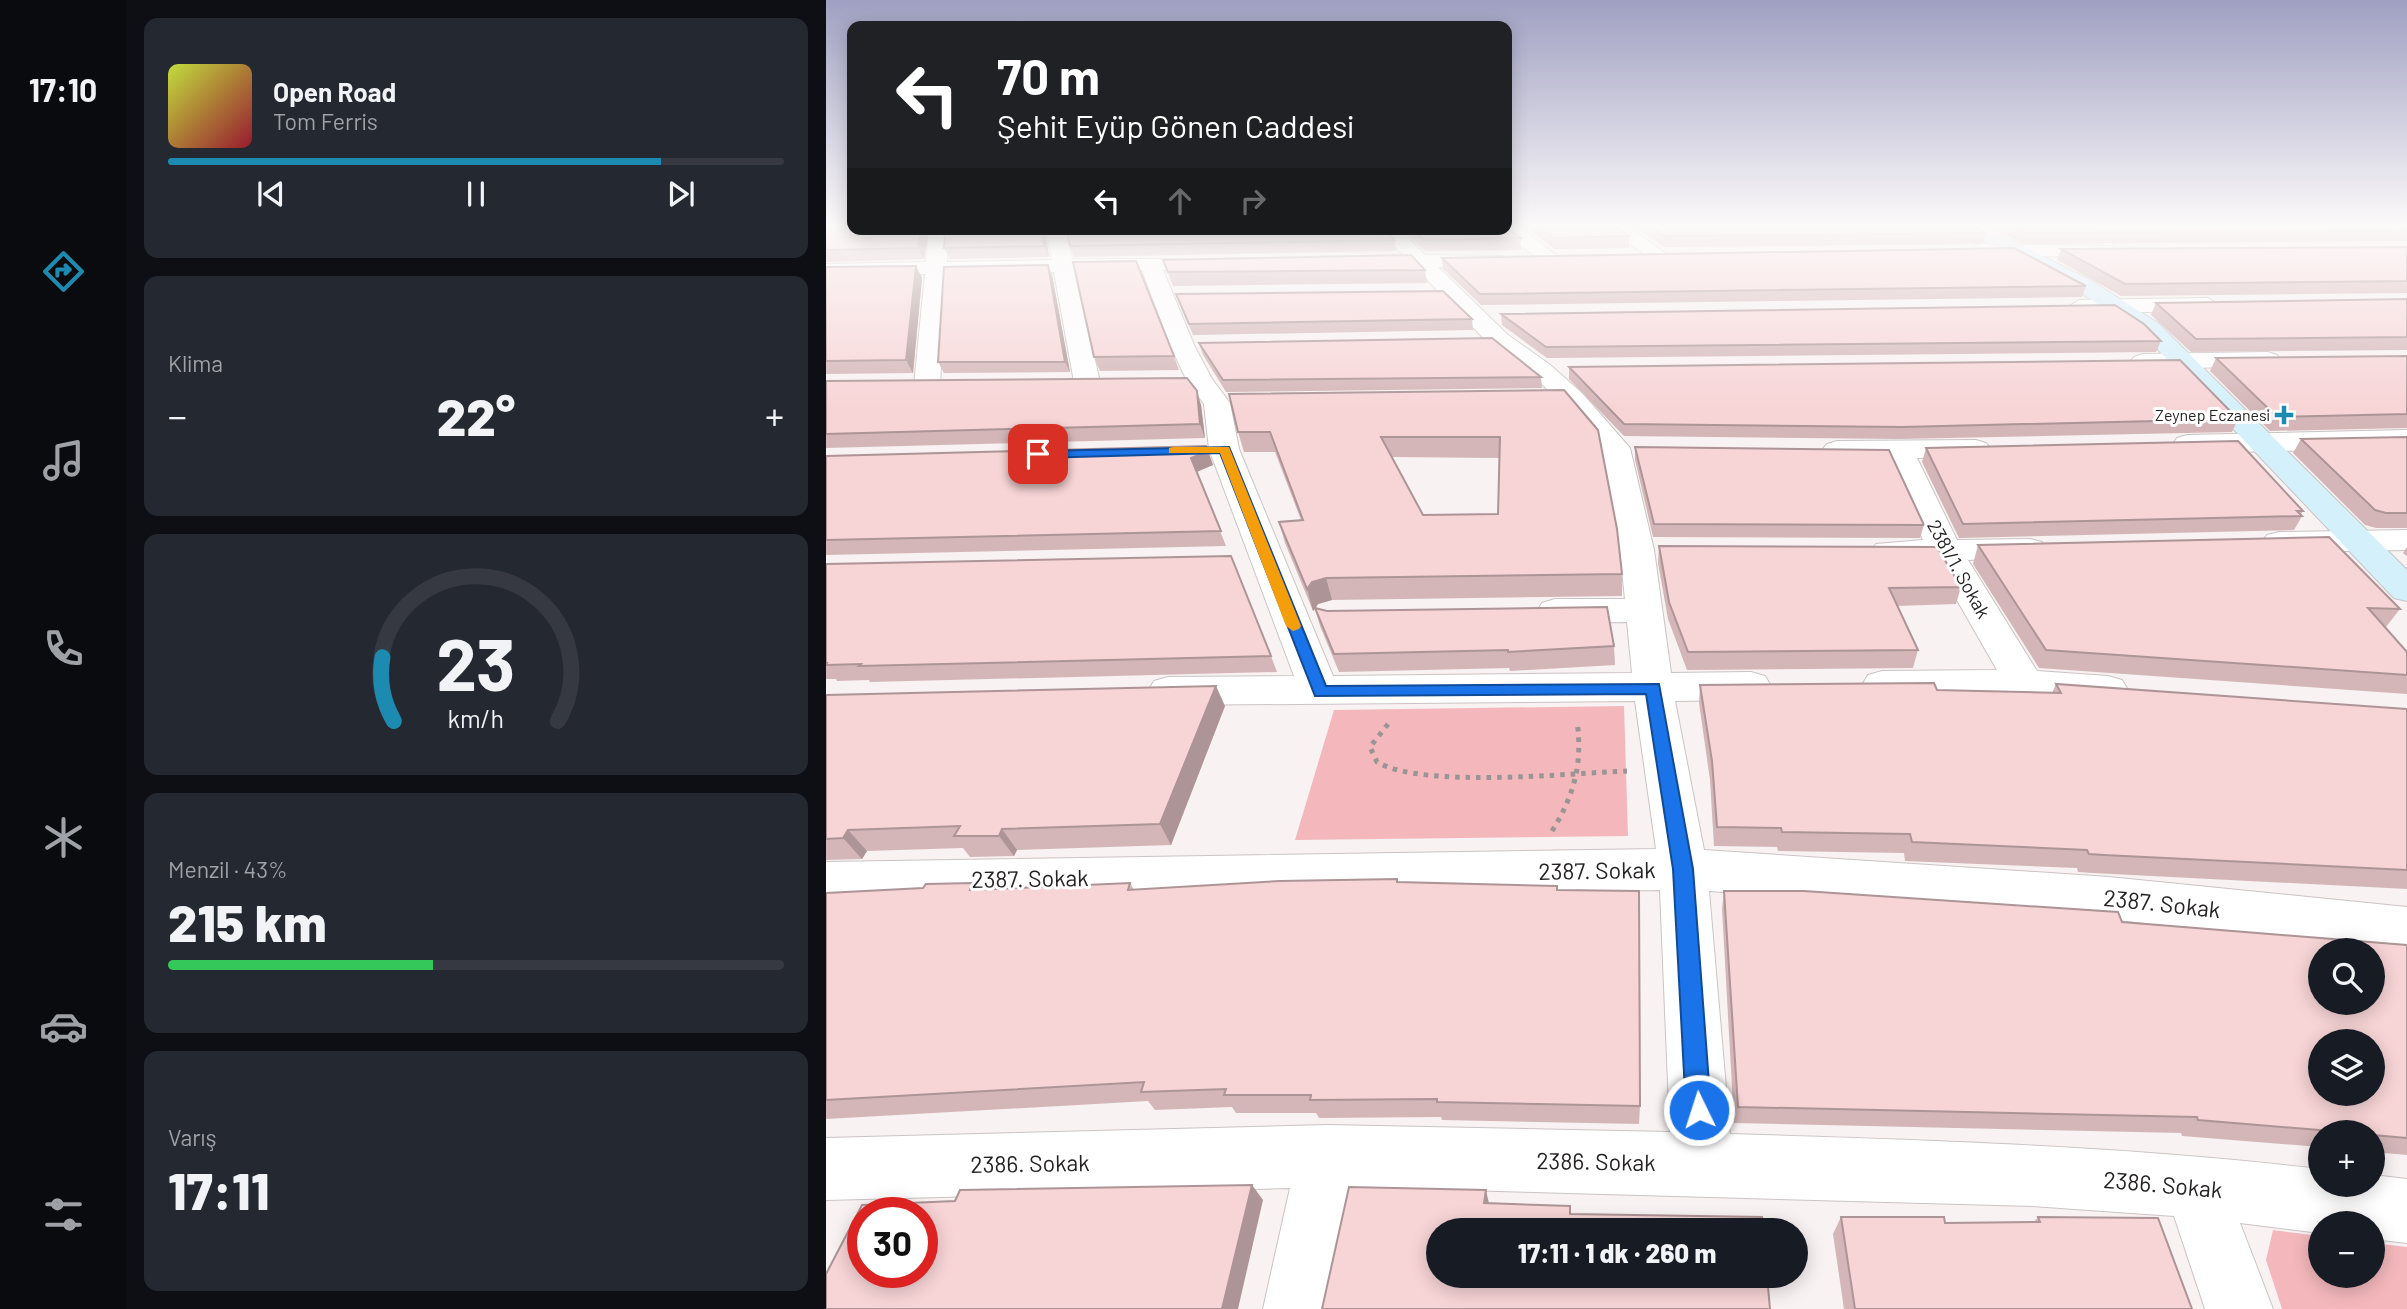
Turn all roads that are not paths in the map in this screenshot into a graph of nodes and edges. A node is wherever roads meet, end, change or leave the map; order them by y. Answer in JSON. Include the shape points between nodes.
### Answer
{"nodes":[{"id":1,"x":934,"y":287,"type":"edge"},
{"id":2,"x":1068,"y":287,"type":"edge"},
{"id":3,"x":1171,"y":287,"type":"edge"},
{"id":4,"x":1408,"y":287,"type":"edge"},
{"id":5,"x":1444,"y":287,"type":"edge"},
{"id":6,"x":1501,"y":287,"type":"edge"},
{"id":7,"x":2086,"y":287,"type":"edge"},
{"id":8,"x":2230,"y":305,"type":"edge"},
{"id":9,"x":2120,"y":307,"type":"junction"},
{"id":10,"x":1464,"y":308,"type":"junction"},
{"id":11,"x":2052,"y":308,"type":"edge"},
{"id":12,"x":2295,"y":360,"type":"edge"},
{"id":13,"x":2184,"y":361,"type":"junction"},
{"id":14,"x":2118,"y":363,"type":"edge"},
{"id":15,"x":1087,"y":382,"type":"edge"},
{"id":16,"x":927,"y":385,"type":"edge"},
{"id":17,"x":2407,"y":439,"type":"edge"},
{"id":18,"x":2261,"y":442,"type":"junction"},
{"id":19,"x":2164,"y":444,"type":"edge"},
{"id":20,"x":1997,"y":448,"type":"edge"},
{"id":21,"x":1804,"y":450,"type":"edge"},
{"id":22,"x":1899,"y":451,"type":"junction"},
{"id":23,"x":2358,"y":540,"type":"junction"},
{"id":24,"x":2407,"y":540,"type":"edge"},
{"id":25,"x":2248,"y":543,"type":"edge"},
{"id":26,"x":2055,"y":548,"type":"edge"},
{"id":27,"x":1861,"y":551,"type":"edge"},
{"id":28,"x":1945,"y":551,"type":"junction"},
{"id":29,"x":2407,"y":590,"type":"edge"},
{"id":30,"x":1643,"y":610,"type":"junction"},
{"id":31,"x":1521,"y":612,"type":"edge"},
{"id":32,"x":2025,"y":684,"type":"junction"},
{"id":33,"x":1840,"y":685,"type":"edge"},
{"id":34,"x":1787,"y":686,"type":"edge"},
{"id":35,"x":1653,"y":688,"type":"junction"},
{"id":36,"x":1133,"y":691,"type":"edge"},
{"id":37,"x":1321,"y":692,"type":"junction"},
{"id":38,"x":2148,"y":692,"type":"edge"},
{"id":39,"x":1683,"y":869,"type":"junction"},
{"id":40,"x":826,"y":883,"type":"edge"},
{"id":41,"x":2407,"y":930,"type":"edge"},
{"id":42,"x":1328,"y":1156,"type":"junction"},
{"id":43,"x":1702,"y":1164,"type":"junction"},
{"id":44,"x":826,"y":1169,"type":"edge"},
{"id":45,"x":2195,"y":1186,"type":"junction"},
{"id":46,"x":2407,"y":1211,"type":"edge"},
{"id":47,"x":1297,"y":1309,"type":"edge"},
{"id":48,"x":2239,"y":1309,"type":"edge"}],
"edges":[{"from":1,"to":16,"type":"street"},
{"from":2,"to":15,"type":"street"},
{"from":3,"to":37,"type":"street","via":[[1179,296],[1209,392],[1211,450],[1252,558]]},
{"from":4,"to":10,"type":"street"},
{"from":5,"to":10,"type":"street"},
{"from":6,"to":10,"type":"street"},
{"from":7,"to":9,"type":"main road"},
{"from":8,"to":9,"type":"street"},
{"from":9,"to":11,"type":"street"},
{"from":9,"to":13,"type":"main road"},
{"from":10,"to":30,"type":"street","via":[[1536,384],[1577,384],[1628,448],[1651,550]]},
{"from":12,"to":13,"type":"street"},
{"from":13,"to":14,"type":"street"},
{"from":13,"to":18,"type":"main road"},
{"from":17,"to":18,"type":"street"},
{"from":18,"to":19,"type":"street"},
{"from":18,"to":23,"type":"main road"},
{"from":20,"to":22,"type":"street"},
{"from":21,"to":22,"type":"street"},
{"from":22,"to":28,"type":"street","name":"2381/1. Sokak"},
{"from":23,"to":24,"type":"street"},
{"from":23,"to":25,"type":"street"},
{"from":23,"to":29,"type":"main road"},
{"from":26,"to":28,"type":"street"},
{"from":27,"to":28,"type":"street"},
{"from":28,"to":32,"type":"street","name":"2381/1. Sokak"},
{"from":30,"to":31,"type":"street"},
{"from":30,"to":35,"type":"street"},
{"from":32,"to":33,"type":"street"},
{"from":32,"to":38,"type":"street"},
{"from":34,"to":35,"type":"street"},
{"from":35,"to":37,"type":"street"},
{"from":35,"to":39,"type":"street"},
{"from":36,"to":37,"type":"street"},
{"from":39,"to":40,"type":"street","name":"2387. Sokak"},
{"from":39,"to":41,"type":"street","name":"2387. Sokak","via":[[2109,898]]},
{"from":39,"to":43,"type":"street"},
{"from":42,"to":43,"type":"street","name":"2386. Sokak"},
{"from":42,"to":44,"type":"street","name":"2386. Sokak"},
{"from":42,"to":47,"type":"street"},
{"from":43,"to":45,"type":"street","name":"2386. Sokak","via":[[2032,1175]]},
{"from":45,"to":46,"type":"street","name":"2386. Sokak"},
{"from":45,"to":48,"type":"street"}]}
